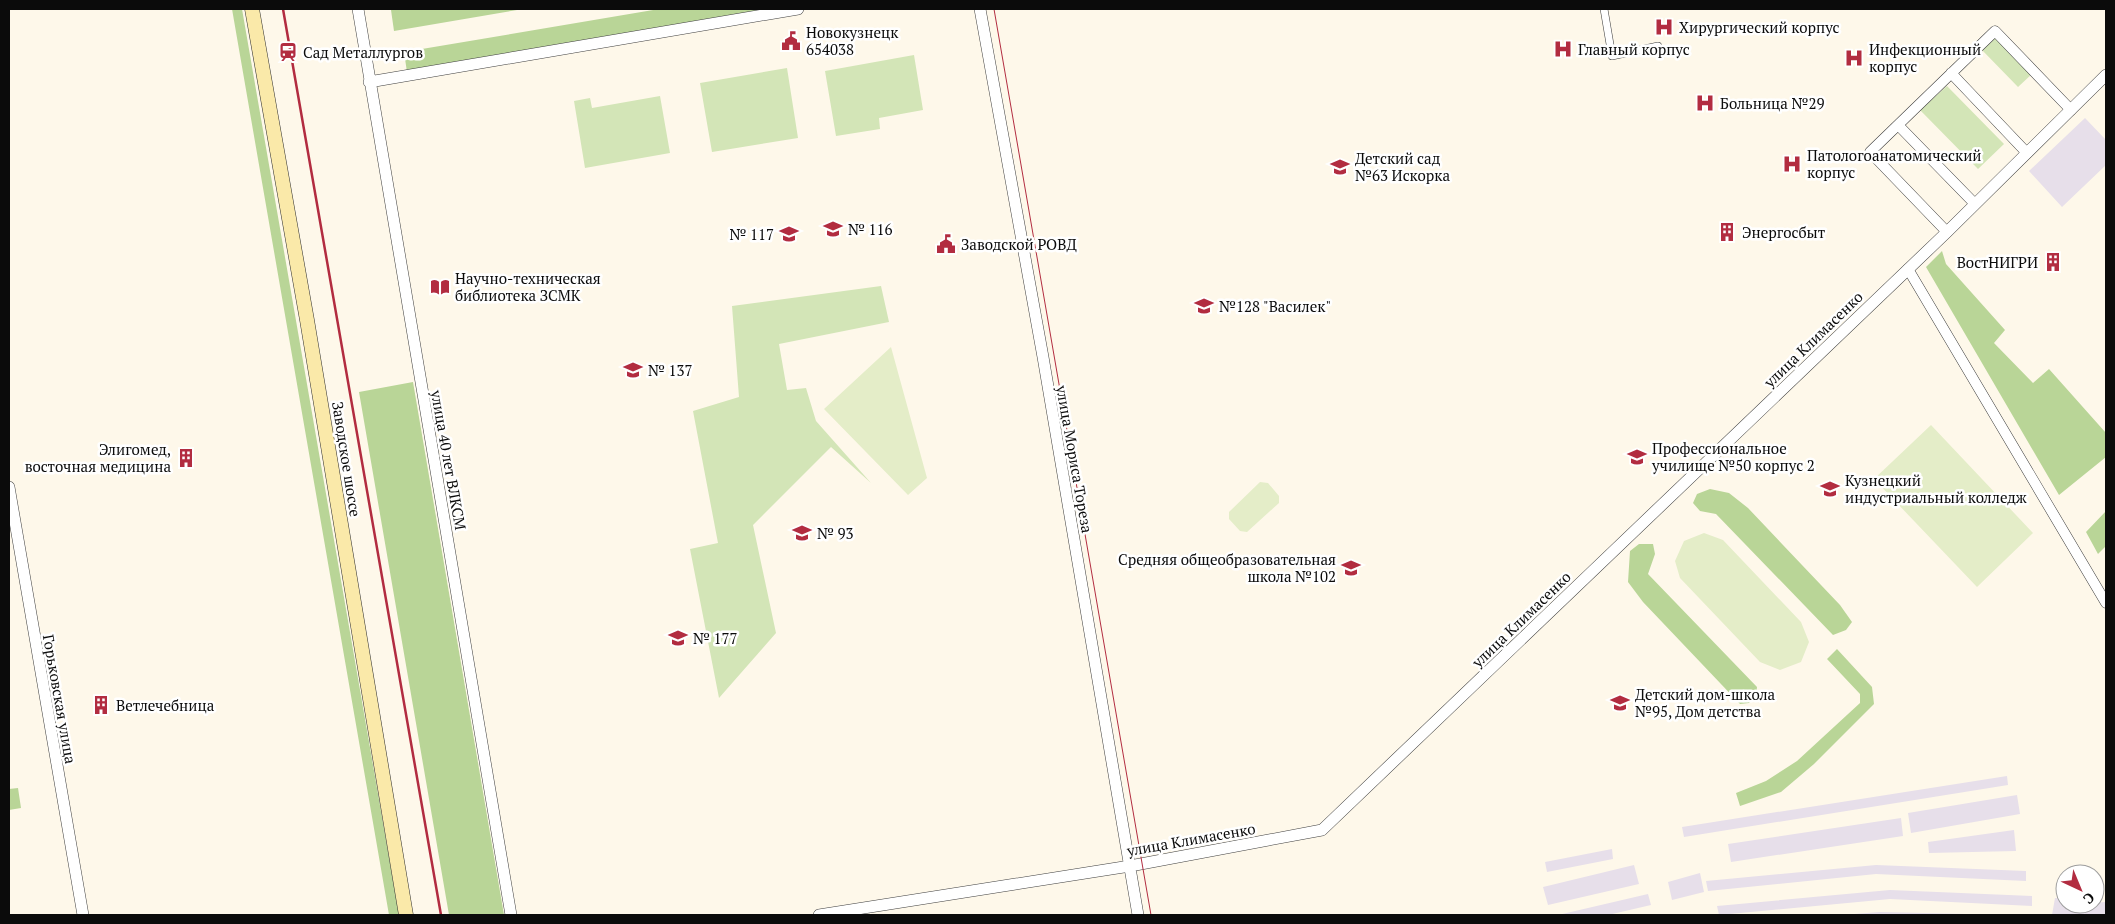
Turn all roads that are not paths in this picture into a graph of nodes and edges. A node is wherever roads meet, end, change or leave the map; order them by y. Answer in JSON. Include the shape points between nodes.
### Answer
{"nodes":[{"id":1,"x":252,"y":9,"type":"edge"},
{"id":2,"x":358,"y":9,"type":"edge"},
{"id":3,"x":798,"y":9,"type":"edge"},
{"id":4,"x":980,"y":9,"type":"edge"},
{"id":5,"x":1604,"y":9,"type":"edge"},
{"id":6,"x":1658,"y":46,"type":"dead end"},
{"id":7,"x":1951,"y":74,"type":"junction"},
{"id":8,"x":2106,"y":75,"type":"edge"},
{"id":9,"x":369,"y":82,"type":"junction"},
{"id":10,"x":2071,"y":110,"type":"junction"},
{"id":11,"x":1898,"y":125,"type":"junction"},
{"id":12,"x":2027,"y":153,"type":"junction"},
{"id":13,"x":1975,"y":204,"type":"junction"},
{"id":14,"x":1947,"y":232,"type":"junction"},
{"id":15,"x":1908,"y":269,"type":"junction"},
{"id":16,"x":9,"y":487,"type":"edge"},
{"id":17,"x":2106,"y":603,"type":"edge"},
{"id":18,"x":1130,"y":866,"type":"junction"},
{"id":19,"x":83,"y":915,"type":"edge"},
{"id":20,"x":406,"y":915,"type":"edge"},
{"id":21,"x":511,"y":915,"type":"edge"},
{"id":22,"x":819,"y":915,"type":"edge"},
{"id":23,"x":1138,"y":915,"type":"edge"}],
"edges":[{"from":1,"to":20,"type":"main road","name":"Заводское шоссе","via":[[306,311]]},
{"from":2,"to":9,"type":"street","name":"улица 40 лет ВЛКСМ"},
{"from":3,"to":9,"type":"street"},
{"from":4,"to":18,"type":"street","name":"улица Мориса Тореза"},
{"from":5,"to":6,"type":"street","via":[[1612,56]]},
{"from":7,"to":10,"type":"street","via":[[1994,32]]},
{"from":7,"to":11,"type":"street"},
{"from":7,"to":12,"type":"street"},
{"from":8,"to":10,"type":"street","name":"улица Климасенко"},
{"from":9,"to":21,"type":"street","name":"улица 40 лет ВЛКСМ"},
{"from":10,"to":12,"type":"street","name":"улица Климасенко"},
{"from":11,"to":13,"type":"street"},
{"from":11,"to":14,"type":"street","via":[[1870,152]]},
{"from":12,"to":13,"type":"street","name":"улица Климасенко"},
{"from":13,"to":14,"type":"street","name":"улица Климасенко"},
{"from":14,"to":15,"type":"street","name":"улица Климасенко"},
{"from":15,"to":17,"type":"street"},
{"from":15,"to":18,"type":"street","name":"улица Климасенко","via":[[1322,830]]},
{"from":16,"to":19,"type":"street","name":"Горьковская улица"},
{"from":18,"to":22,"type":"street","name":"улица Климасенко"},
{"from":18,"to":23,"type":"street","name":"улица Мориса Тореза"}]}
